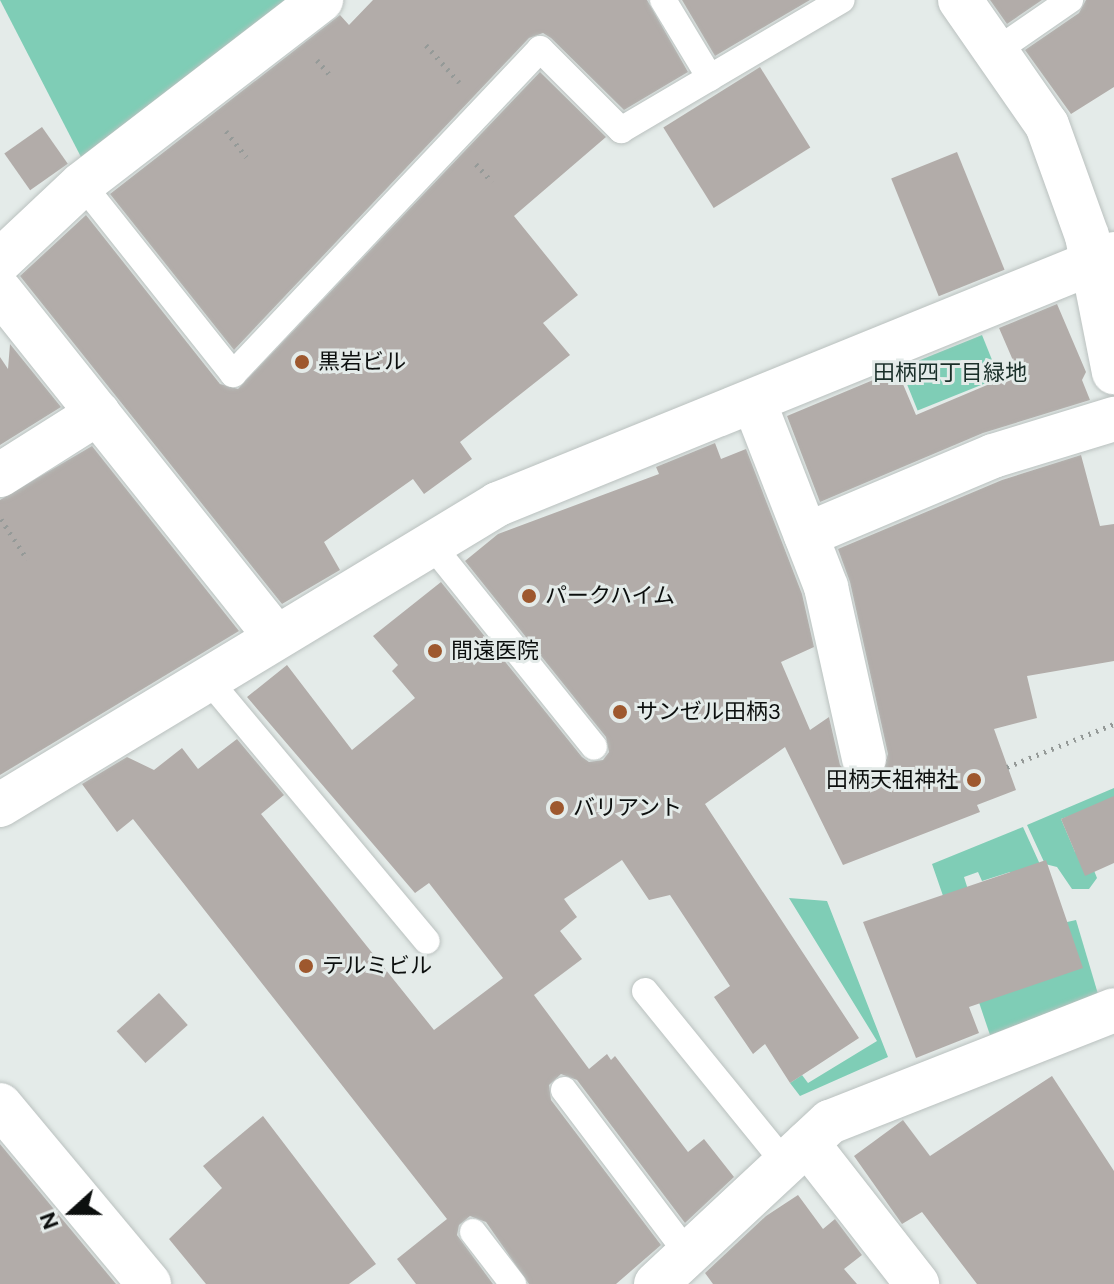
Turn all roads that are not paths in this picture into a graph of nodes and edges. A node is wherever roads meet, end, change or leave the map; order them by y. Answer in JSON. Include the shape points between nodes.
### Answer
{"nodes":[{"id":1,"x":321,"y":0,"type":"edge"},
{"id":2,"x":663,"y":0,"type":"edge"},
{"id":3,"x":842,"y":0,"type":"edge"},
{"id":4,"x":960,"y":0,"type":"edge"},
{"id":5,"x":1070,"y":0,"type":"edge"},
{"id":6,"x":996,"y":51,"type":"junction"},
{"id":7,"x":710,"y":78,"type":"junction"},
{"id":8,"x":82,"y":184,"type":"junction"},
{"id":9,"x":0,"y":261,"type":"edge"},
{"id":10,"x":1103,"y":261,"type":"edge"},
{"id":11,"x":0,"y":291,"type":"edge"},
{"id":12,"x":1114,"y":372,"type":"edge"},
{"id":13,"x":754,"y":402,"type":"junction"},
{"id":14,"x":98,"y":413,"type":"junction"},
{"id":15,"x":1114,"y":419,"type":"edge"},
{"id":16,"x":0,"y":475,"type":"edge"},
{"id":17,"x":806,"y":535,"type":"junction"},
{"id":18,"x":431,"y":544,"type":"junction"},
{"id":19,"x":275,"y":636,"type":"junction"},
{"id":20,"x":206,"y":677,"type":"junction"},
{"id":21,"x":594,"y":747,"type":"dead end"},
{"id":22,"x":864,"y":759,"type":"dead end"},
{"id":23,"x":0,"y":805,"type":"edge"},
{"id":24,"x":427,"y":941,"type":"dead end"},
{"id":25,"x":645,"y":991,"type":"dead end"},
{"id":26,"x":1114,"y":1010,"type":"edge"},
{"id":27,"x":564,"y":1090,"type":"dead end"},
{"id":28,"x":0,"y":1105,"type":"edge"},
{"id":29,"x":796,"y":1153,"type":"junction"},
{"id":30,"x":473,"y":1232,"type":"dead end"},
{"id":31,"x":681,"y":1271,"type":"edge"},
{"id":32,"x":149,"y":1284,"type":"edge"},
{"id":33,"x":513,"y":1284,"type":"edge"},
{"id":34,"x":917,"y":1284,"type":"edge"}],
"edges":[{"from":1,"to":8,"type":"street"},
{"from":2,"to":7,"type":"lane"},
{"from":3,"to":7,"type":"lane"},
{"from":4,"to":6,"type":"street"},
{"from":5,"to":6,"type":"lane"},
{"from":6,"to":10,"type":"street","via":[[1047,125],[1087,236]]},
{"from":7,"to":8,"type":"lane","via":[[621,130],[540,49],[233,374]]},
{"from":8,"to":9,"type":"street"},
{"from":10,"to":12,"type":"street"},
{"from":10,"to":13,"type":"street"},
{"from":11,"to":14,"type":"street"},
{"from":13,"to":17,"type":"street"},
{"from":13,"to":18,"type":"street","via":[[498,504]]},
{"from":14,"to":16,"type":"street"},
{"from":14,"to":19,"type":"street"},
{"from":15,"to":17,"type":"street","via":[[993,456]]},
{"from":17,"to":22,"type":"street","via":[[826,587]]},
{"from":18,"to":19,"type":"street"},
{"from":18,"to":21,"type":"lane"},
{"from":19,"to":20,"type":"street"},
{"from":20,"to":23,"type":"street"},
{"from":20,"to":24,"type":"lane"},
{"from":25,"to":29,"type":"lane"},
{"from":26,"to":29,"type":"street","via":[[830,1122]]},
{"from":27,"to":31,"type":"lane"},
{"from":28,"to":32,"type":"street"},
{"from":29,"to":31,"type":"street"},
{"from":29,"to":34,"type":"street"},
{"from":30,"to":33,"type":"lane"}]}
